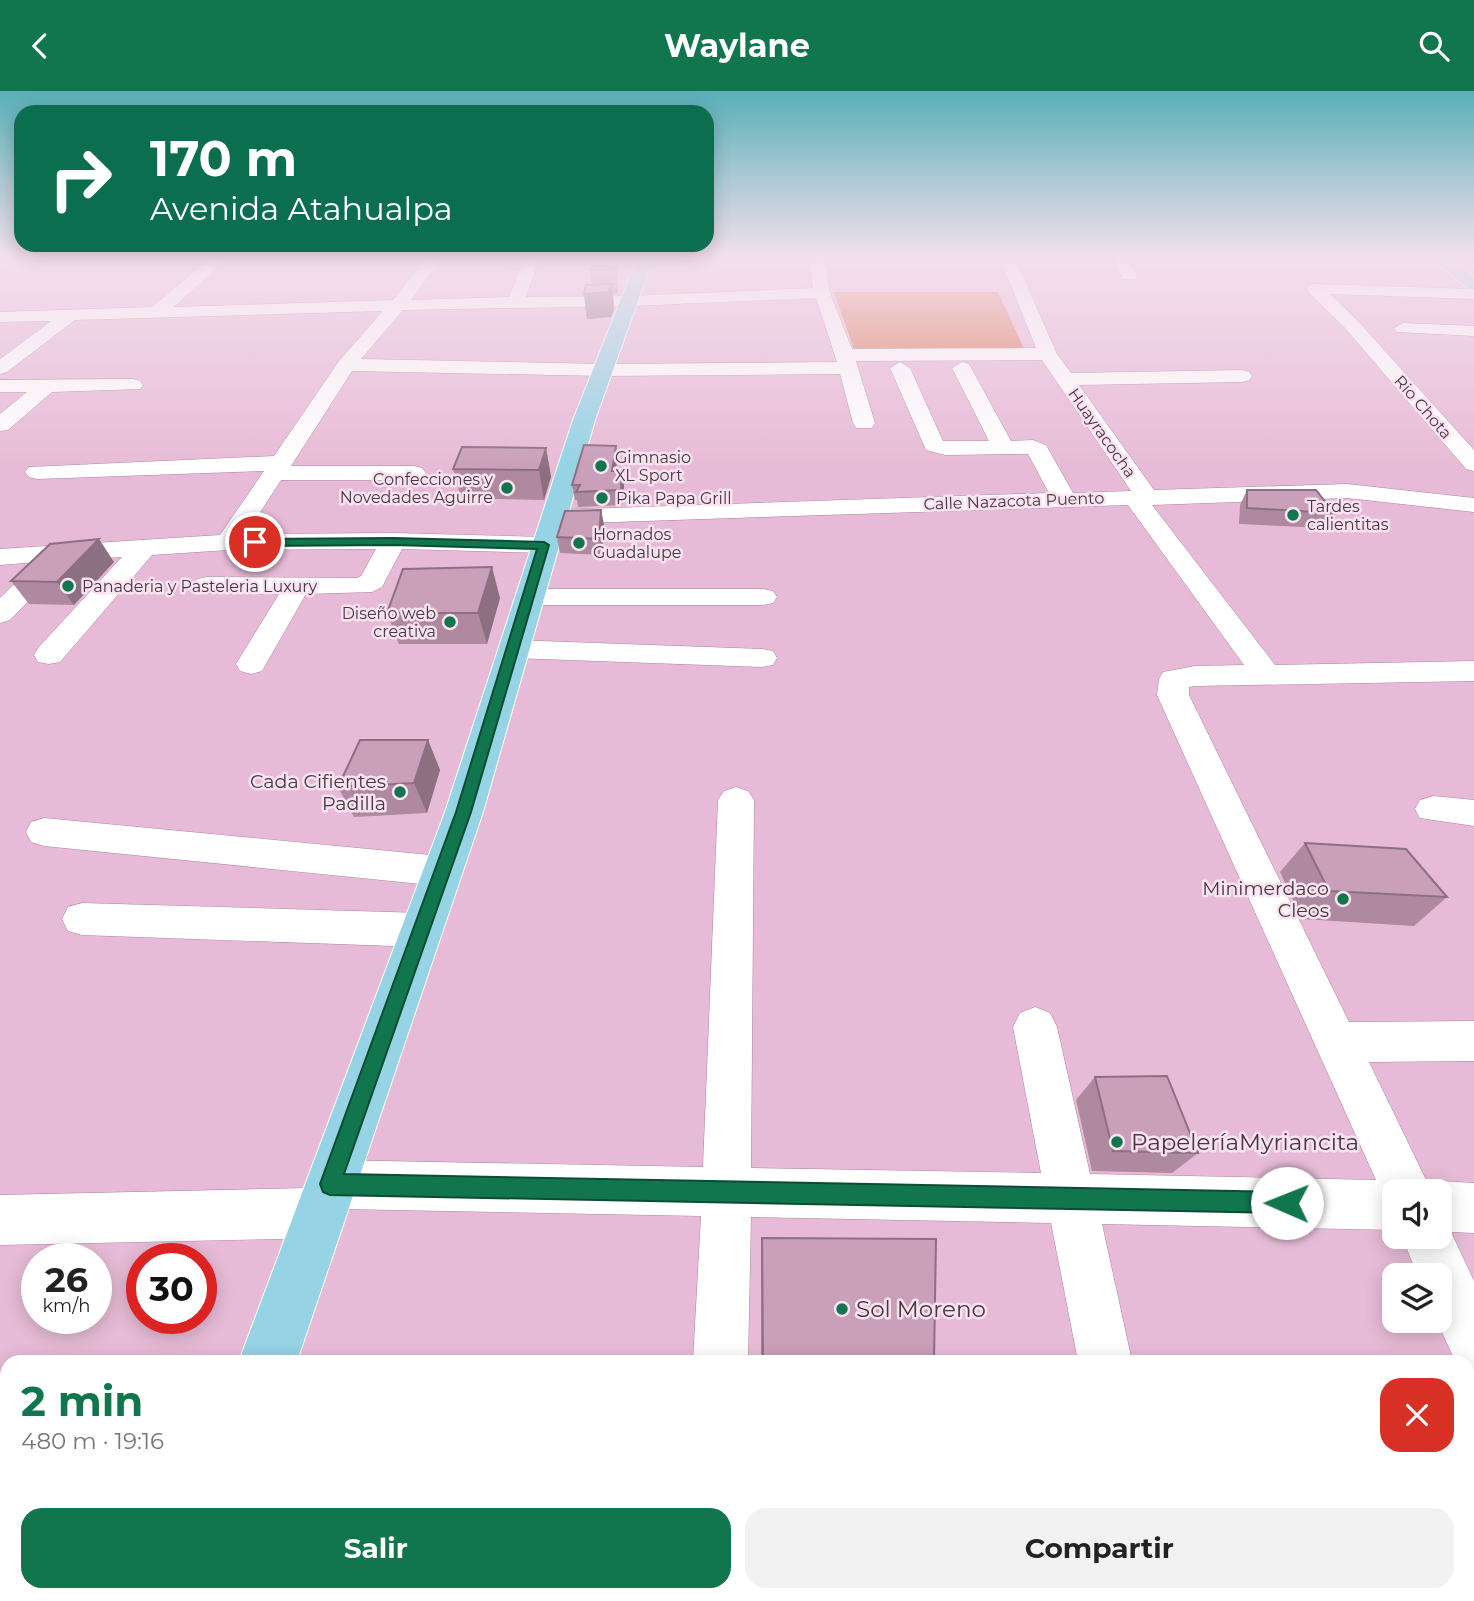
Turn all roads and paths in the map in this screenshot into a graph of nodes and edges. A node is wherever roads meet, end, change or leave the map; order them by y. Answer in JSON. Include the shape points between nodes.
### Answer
{"nodes":[{"id":1,"x":55,"y":326,"type":"edge"},
{"id":2,"x":379,"y":326,"type":"edge"},
{"id":3,"x":620,"y":326,"type":"edge"},
{"id":4,"x":834,"y":326,"type":"edge"},
{"id":5,"x":1036,"y":326,"type":"edge"},
{"id":6,"x":1353,"y":326,"type":"edge"},
{"id":7,"x":1403,"y":328,"type":"dead end"},
{"id":8,"x":1474,"y":331,"type":"edge"},
{"id":9,"x":1048,"y":354,"type":"junction"},
{"id":10,"x":847,"y":362,"type":"junction"},
{"id":11,"x":346,"y":365,"type":"junction"},
{"id":12,"x":0,"y":368,"type":"edge"},
{"id":13,"x":900,"y":368,"type":"dead end"},
{"id":14,"x":962,"y":368,"type":"dead end"},
{"id":15,"x":604,"y":370,"type":"junction"},
{"id":16,"x":1242,"y":376,"type":"dead end"},
{"id":17,"x":1065,"y":379,"type":"junction"},
{"id":18,"x":133,"y":385,"type":"dead end"},
{"id":19,"x":0,"y":386,"type":"edge"},
{"id":20,"x":46,"y":386,"type":"junction"},
{"id":21,"x":864,"y":423,"type":"dead end"},
{"id":22,"x":0,"y":425,"type":"edge"},
{"id":23,"x":992,"y":447,"type":"junction"},
{"id":24,"x":1474,"y":464,"type":"edge"},
{"id":25,"x":1047,"y":467,"type":"junction"},
{"id":26,"x":279,"y":468,"type":"junction"},
{"id":27,"x":993,"y":468,"type":"junction"},
{"id":28,"x":945,"y":470,"type":"dead end"},
{"id":29,"x":37,"y":472,"type":"dead end"},
{"id":30,"x":414,"y":473,"type":"dead end"},
{"id":31,"x":1064,"y":499,"type":"junction"},
{"id":32,"x":1143,"y":501,"type":"junction"},
{"id":33,"x":1474,"y":505,"type":"edge"},
{"id":34,"x":548,"y":531,"type":"junction"},
{"id":35,"x":393,"y":541,"type":"junction"},
{"id":36,"x":228,"y":543,"type":"junction"},
{"id":37,"x":144,"y":548,"type":"junction"},
{"id":38,"x":62,"y":553,"type":"junction"},
{"id":39,"x":0,"y":557,"type":"edge"},
{"id":40,"x":207,"y":585,"type":"dead end"},
{"id":41,"x":297,"y":586,"type":"junction"},
{"id":42,"x":528,"y":597,"type":"junction"},
{"id":43,"x":763,"y":597,"type":"dead end"},
{"id":44,"x":0,"y":614,"type":"edge"},
{"id":45,"x":513,"y":649,"type":"junction"},
{"id":46,"x":49,"y":655,"type":"dead end"},
{"id":47,"x":762,"y":658,"type":"dead end"},
{"id":48,"x":251,"y":664,"type":"dead end"},
{"id":49,"x":1474,"y":671,"type":"edge"},
{"id":50,"x":1266,"y":674,"type":"junction"},
{"id":51,"x":736,"y":800,"type":"dead end"},
{"id":52,"x":1433,"y":809,"type":"dead end"},
{"id":53,"x":1474,"y":813,"type":"edge"},
{"id":54,"x":44,"y":832,"type":"dead end"},
{"id":55,"x":441,"y":871,"type":"junction"},
{"id":56,"x":82,"y":919,"type":"dead end"},
{"id":57,"x":422,"y":930,"type":"junction"},
{"id":58,"x":1035,"y":1027,"type":"dead end"},
{"id":59,"x":1474,"y":1041,"type":"edge"},
{"id":60,"x":1337,"y":1042,"type":"junction"},
{"id":61,"x":1400,"y":1179,"type":"edge"},
{"id":62,"x":728,"y":1192,"type":"junction"},
{"id":63,"x":1072,"y":1198,"type":"junction"},
{"id":64,"x":325,"y":1199,"type":"junction"},
{"id":65,"x":1382,"y":1205,"type":"edge"},
{"id":66,"x":1452,"y":1207,"type":"edge"},
{"id":67,"x":1474,"y":1208,"type":"edge"},
{"id":68,"x":0,"y":1220,"type":"edge"},
{"id":69,"x":1432,"y":1249,"type":"edge"},
{"id":70,"x":1474,"y":1342,"type":"edge"},
{"id":71,"x":270,"y":1355,"type":"edge"},
{"id":72,"x":721,"y":1355,"type":"edge"},
{"id":73,"x":1104,"y":1355,"type":"edge"}],
"edges":[{"from":1,"to":12,"type":"street"},
{"from":2,"to":11,"type":"street"},
{"from":3,"to":15,"type":"main road"},
{"from":4,"to":10,"type":"street"},
{"from":5,"to":9,"type":"street","name":"Huayracocha"},
{"from":6,"to":24,"type":"street","name":"Rio Chota"},
{"from":7,"to":8,"type":"street"},
{"from":9,"to":10,"type":"street"},
{"from":9,"to":17,"type":"street","name":"Huayracocha"},
{"from":10,"to":15,"type":"street"},
{"from":10,"to":21,"type":"street"},
{"from":11,"to":15,"type":"street"},
{"from":11,"to":26,"type":"street"},
{"from":13,"to":23,"type":"street","via":[[934,445]]},
{"from":14,"to":23,"type":"street"},
{"from":15,"to":34,"type":"main road"},
{"from":16,"to":17,"type":"street"},
{"from":17,"to":32,"type":"street","name":"Huayracocha"},
{"from":18,"to":20,"type":"street"},
{"from":19,"to":20,"type":"street"},
{"from":20,"to":22,"type":"street"},
{"from":23,"to":25,"type":"street","via":[[1033,447]]},
{"from":23,"to":27,"type":"street"},
{"from":25,"to":27,"type":"street"},
{"from":25,"to":31,"type":"street"},
{"from":26,"to":29,"type":"street"},
{"from":26,"to":30,"type":"street"},
{"from":26,"to":36,"type":"street"},
{"from":27,"to":28,"type":"street"},
{"from":31,"to":32,"type":"street","name":"Calle Nazacota Puento"},
{"from":31,"to":34,"type":"street","name":"Calle Nazacota Puento"},
{"from":32,"to":33,"type":"street","name":"Calle Nazacota Puento","via":[[1347,491]]},
{"from":32,"to":50,"type":"street","name":"Huayracocha"},
{"from":34,"to":35,"type":"street","name":"Calle Nazacota Puento"},
{"from":34,"to":42,"type":"main road"},
{"from":35,"to":36,"type":"street","name":"Calle Nazacota Puento"},
{"from":35,"to":41,"type":"street","via":[[372,581],[362,586]]},
{"from":36,"to":37,"type":"street","name":"Calle Nazacota Puento"},
{"from":37,"to":38,"type":"street","name":"Calle Nazacota Puento"},
{"from":37,"to":46,"type":"street"},
{"from":38,"to":39,"type":"street","name":"Calle Nazacota Puento"},
{"from":38,"to":44,"type":"street"},
{"from":40,"to":41,"type":"street"},
{"from":41,"to":48,"type":"street"},
{"from":42,"to":43,"type":"street"},
{"from":42,"to":45,"type":"main road"},
{"from":45,"to":47,"type":"street"},
{"from":45,"to":55,"type":"main road","via":[[464,812]]},
{"from":49,"to":50,"type":"street"},
{"from":50,"to":60,"type":"street","via":[[1174,680],[1173,695]]},
{"from":51,"to":62,"type":"street"},
{"from":52,"to":53,"type":"street"},
{"from":54,"to":55,"type":"street"},
{"from":55,"to":57,"type":"main road"},
{"from":56,"to":57,"type":"street"},
{"from":57,"to":64,"type":"main road"},
{"from":58,"to":63,"type":"street"},
{"from":59,"to":60,"type":"street"},
{"from":60,"to":61,"type":"street"},
{"from":62,"to":63,"type":"street"},
{"from":62,"to":64,"type":"street"},
{"from":62,"to":72,"type":"street"},
{"from":63,"to":65,"type":"street"},
{"from":63,"to":73,"type":"street"},
{"from":64,"to":68,"type":"street"},
{"from":64,"to":71,"type":"main road"},
{"from":66,"to":67,"type":"street"},
{"from":69,"to":70,"type":"street"}]}
